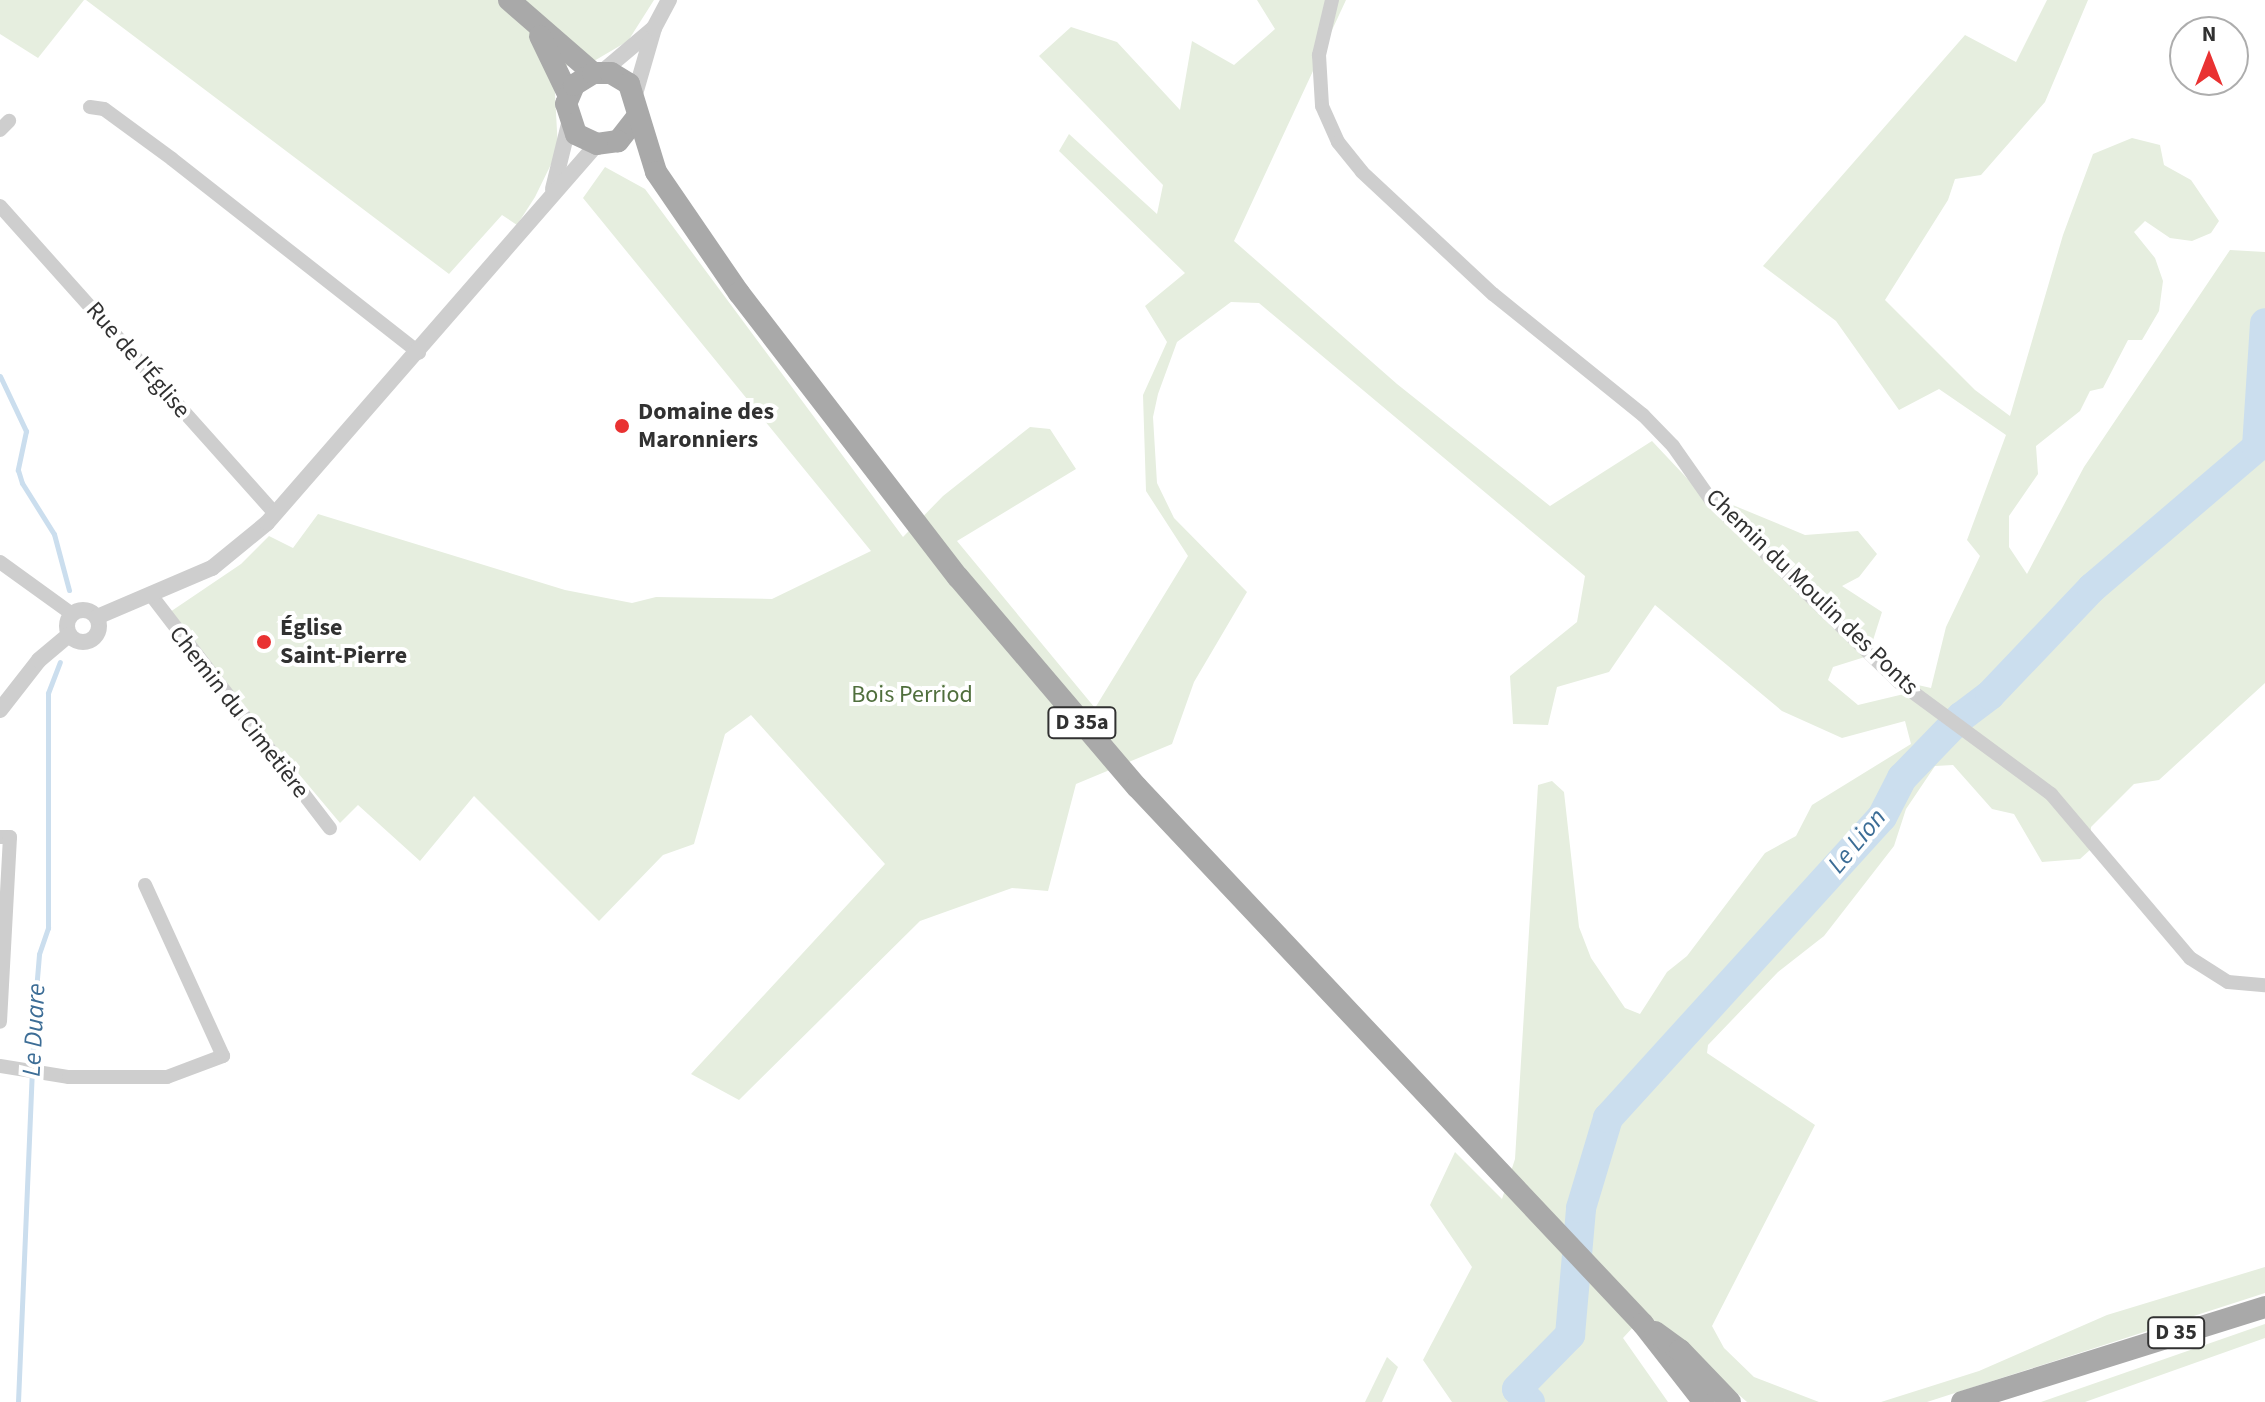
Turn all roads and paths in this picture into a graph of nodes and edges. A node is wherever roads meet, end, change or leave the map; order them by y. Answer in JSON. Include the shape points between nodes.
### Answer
{"nodes":[{"id":1,"x":509,"y":0,"type":"edge"},
{"id":2,"x":669,"y":0,"type":"edge"},
{"id":3,"x":1332,"y":0,"type":"edge"},
{"id":4,"x":534,"y":24,"type":"junction"},
{"id":5,"x":654,"y":28,"type":"junction"},
{"id":6,"x":587,"y":79,"type":"junction"},
{"id":7,"x":635,"y":94,"type":"junction"},
{"id":8,"x":90,"y":107,"type":"dead end"},
{"id":9,"x":637,"y":117,"type":"junction"},
{"id":10,"x":569,"y":124,"type":"junction"},
{"id":11,"x":608,"y":143,"type":"junction"},
{"id":12,"x":656,"y":172,"type":"junction"},
{"id":13,"x":552,"y":192,"type":"junction"},
{"id":14,"x":0,"y":206,"type":"edge"},
{"id":15,"x":419,"y":353,"type":"junction"},
{"id":16,"x":275,"y":514,"type":"junction"},
{"id":17,"x":0,"y":562,"type":"edge"},
{"id":18,"x":151,"y":595,"type":"junction"},
{"id":19,"x":72,"y":614,"type":"junction"},
{"id":20,"x":97,"y":617,"type":"junction"},
{"id":21,"x":69,"y":635,"type":"junction"},
{"id":22,"x":0,"y":710,"type":"edge"},
{"id":23,"x":330,"y":828,"type":"dead end"},
{"id":24,"x":0,"y":837,"type":"edge"},
{"id":25,"x":145,"y":885,"type":"dead end"},
{"id":26,"x":2265,"y":985,"type":"edge"},
{"id":27,"x":0,"y":1022,"type":"edge"},
{"id":28,"x":0,"y":1066,"type":"edge"},
{"id":29,"x":2265,"y":1307,"type":"edge"},
{"id":30,"x":1643,"y":1324,"type":"junction"},
{"id":31,"x":2089,"y":1363,"type":"junction"},
{"id":32,"x":1704,"y":1402,"type":"edge"},
{"id":33,"x":1730,"y":1402,"type":"edge"},
{"id":34,"x":1962,"y":1402,"type":"edge"},
{"id":35,"x":2006,"y":1402,"type":"edge"}],
"edges":[{"from":1,"to":4,"type":"main road"},
{"from":2,"to":5,"type":"street"},
{"from":3,"to":26,"type":"street","name":"Chemin du Moulin des Ponts","via":[[1319,55],[1322,106],[1338,142],[1362,172],[1493,294],[1643,415],[1673,446],[1711,500],[1899,682],[2051,794],[2190,958],[2228,982]]},
{"from":4,"to":6,"type":"main road"},
{"from":4,"to":6,"type":"main road"},
{"from":5,"to":6,"type":"street"},
{"from":5,"to":7,"type":"street"},
{"from":6,"to":7,"type":"main road","via":[[620,76]]},
{"from":6,"to":10,"type":"main road"},
{"from":7,"to":9,"type":"main road"},
{"from":8,"to":15,"type":"street","via":[[104,109],[172,159]]},
{"from":9,"to":11,"type":"main road"},
{"from":9,"to":12,"type":"main road","number":"D 35a"},
{"from":10,"to":11,"type":"main road"},
{"from":10,"to":13,"type":"street"},
{"from":11,"to":12,"type":"main road","number":"D 35a"},
{"from":11,"to":13,"type":"street"},
{"from":12,"to":30,"type":"main road","number":"D 35a","via":[[811,389],[988,612],[1192,849]]},
{"from":13,"to":15,"type":"street"},
{"from":14,"to":16,"type":"street","name":"Rue de l'Église"},
{"from":15,"to":16,"type":"street"},
{"from":16,"to":18,"type":"street","via":[[212,568]]},
{"from":17,"to":19,"type":"street"},
{"from":18,"to":20,"type":"street"},
{"from":18,"to":23,"type":"street","name":"Chemin du Cimetière"},
{"from":19,"to":20,"type":"street","via":[[87,610]]},
{"from":19,"to":21,"type":"street"},
{"from":20,"to":21,"type":"street","via":[[100,629],[93,639],[78,642]]},
{"from":21,"to":22,"type":"street","via":[[39,660]]},
{"from":24,"to":27,"type":"street","via":[[10,837]]},
{"from":25,"to":28,"type":"street","via":[[223,1056],[167,1077],[49,1075]]},
{"from":29,"to":31,"type":"main road","number":"D 35"},
{"from":30,"to":32,"type":"main road","number":"D 35a"},
{"from":30,"to":33,"type":"main road","number":"D 35a","via":[[1680,1350]]},
{"from":31,"to":34,"type":"main road","number":"D 35"},
{"from":31,"to":35,"type":"main road","number":"D 35"}]}
